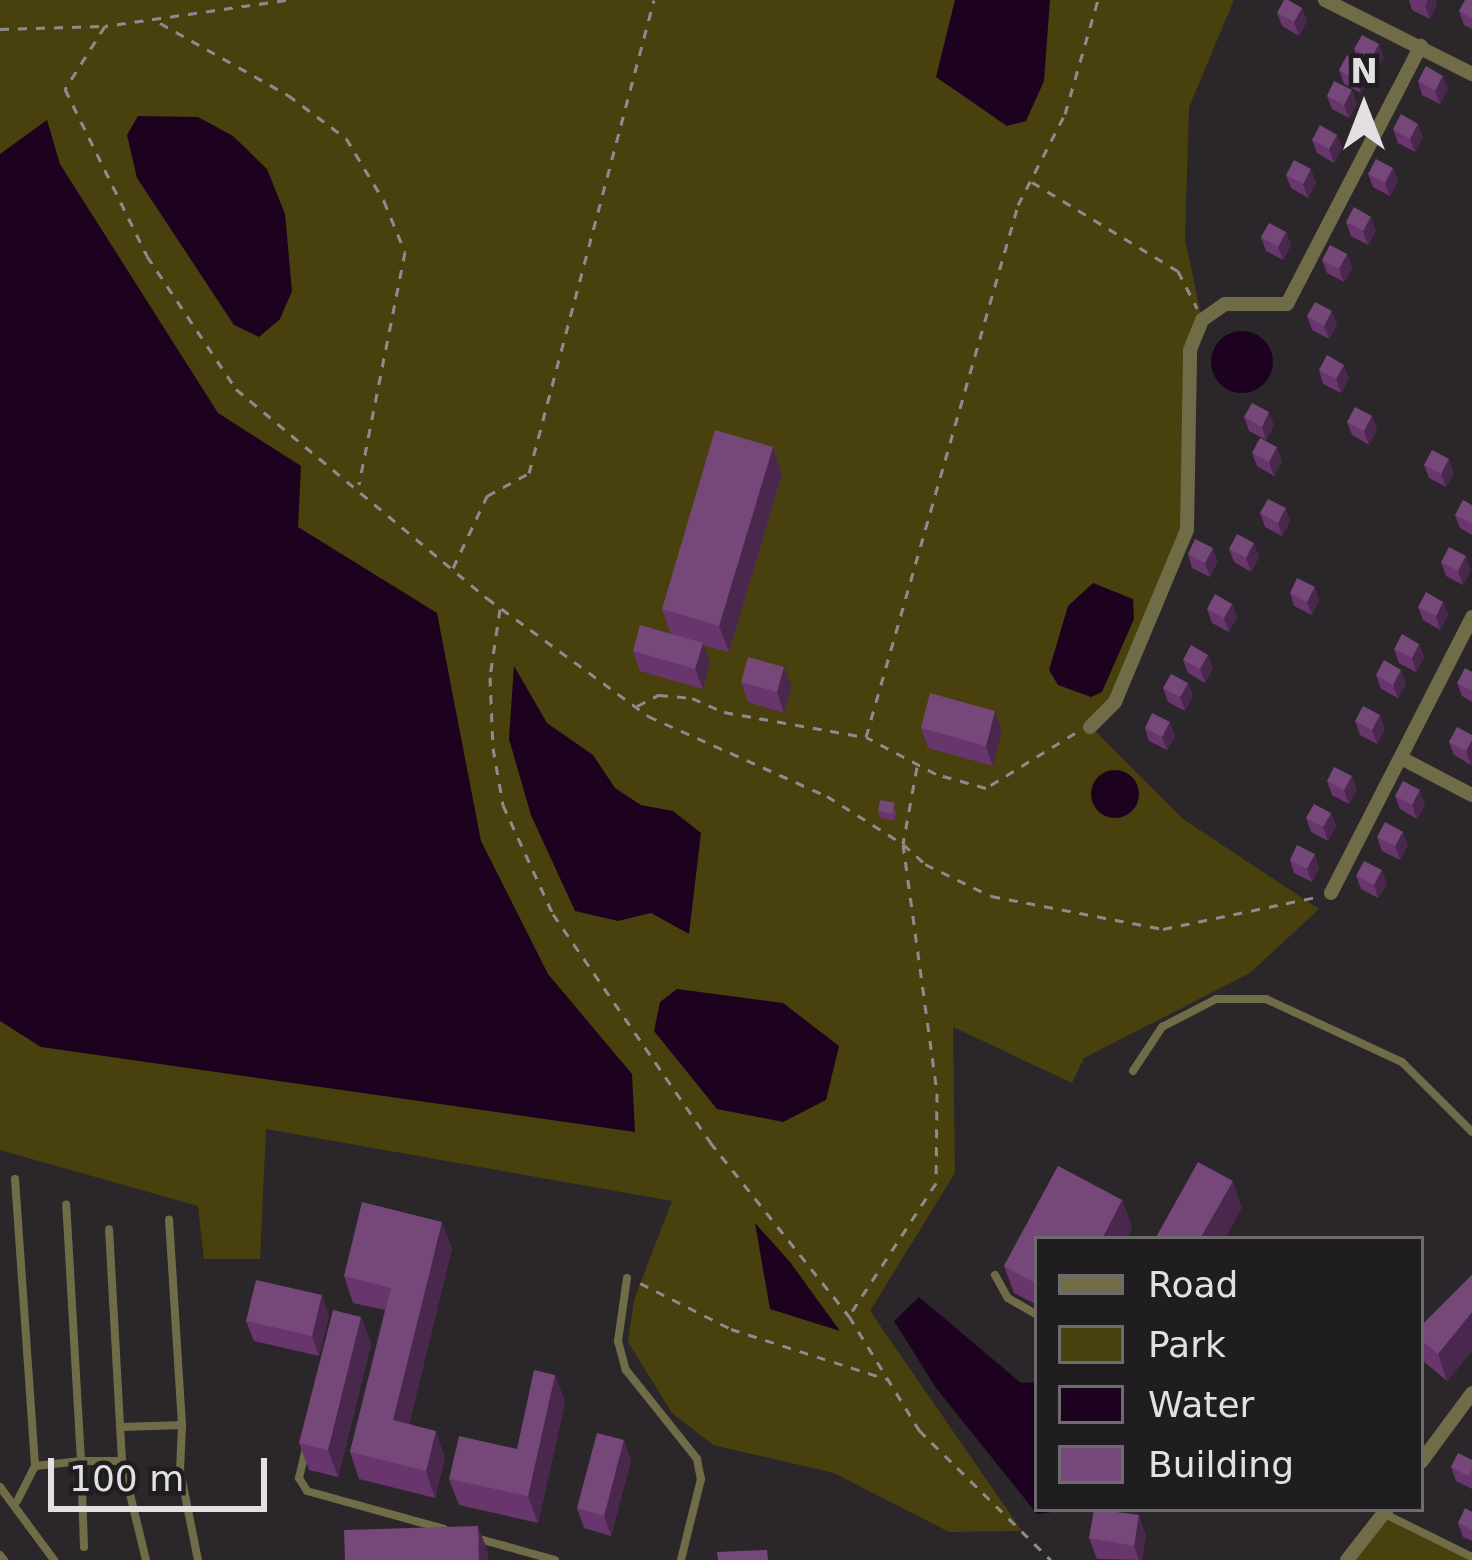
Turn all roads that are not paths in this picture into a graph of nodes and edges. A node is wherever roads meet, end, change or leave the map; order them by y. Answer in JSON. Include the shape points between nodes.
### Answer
{"nodes":[{"id":1,"x":1325,"y":0,"type":"edge"},
{"id":2,"x":1420,"y":46,"type":"junction"},
{"id":3,"x":1472,"y":74,"type":"edge"},
{"id":4,"x":1472,"y":617,"type":"edge"},
{"id":5,"x":1090,"y":727,"type":"road end"},
{"id":6,"x":1403,"y":759,"type":"junction"},
{"id":7,"x":1472,"y":795,"type":"edge"},
{"id":8,"x":1331,"y":892,"type":"road end"},
{"id":9,"x":1132,"y":1071,"type":"dead end"},
{"id":10,"x":1472,"y":1132,"type":"edge"},
{"id":11,"x":15,"y":1179,"type":"dead end"},
{"id":12,"x":66,"y":1204,"type":"dead end"},
{"id":13,"x":170,"y":1220,"type":"dead end"},
{"id":14,"x":109,"y":1229,"type":"dead end"},
{"id":15,"x":994,"y":1276,"type":"dead end"},
{"id":16,"x":627,"y":1278,"type":"road end"},
{"id":17,"x":1034,"y":1313,"type":"edge"},
{"id":18,"x":1472,"y":1393,"type":"edge"},
{"id":19,"x":182,"y":1425,"type":"junction"},
{"id":20,"x":122,"y":1427,"type":"junction"},
{"id":21,"x":309,"y":1435,"type":"edge"},
{"id":22,"x":1424,"y":1458,"type":"edge"},
{"id":23,"x":122,"y":1460,"type":"junction"},
{"id":24,"x":82,"y":1461,"type":"junction"},
{"id":25,"x":35,"y":1466,"type":"junction"},
{"id":26,"x":0,"y":1487,"type":"edge"},
{"id":27,"x":17,"y":1501,"type":"junction"},
{"id":28,"x":1384,"y":1512,"type":"edge"},
{"id":29,"x":1387,"y":1512,"type":"edge"},
{"id":30,"x":84,"y":1547,"type":"dead end"},
{"id":31,"x":1472,"y":1557,"type":"edge"},
{"id":32,"x":55,"y":1560,"type":"edge"},
{"id":33,"x":146,"y":1560,"type":"edge"},
{"id":34,"x":198,"y":1560,"type":"edge"},
{"id":35,"x":555,"y":1560,"type":"edge"},
{"id":36,"x":681,"y":1560,"type":"edge"},
{"id":37,"x":1347,"y":1560,"type":"edge"}],
"edges":[{"from":1,"to":2,"type":"street"},
{"from":2,"to":3,"type":"street"},
{"from":2,"to":5,"type":"street","via":[[1287,304],[1225,304],[1202,320],[1190,350],[1187,530],[1114,702]]},
{"from":4,"to":6,"type":"street"},
{"from":6,"to":7,"type":"street"},
{"from":6,"to":8,"type":"street"},
{"from":9,"to":10,"type":"lane","via":[[1162,1027],[1216,999],[1266,999],[1402,1062]]},
{"from":11,"to":25,"type":"lane"},
{"from":12,"to":24,"type":"lane"},
{"from":13,"to":19,"type":"lane"},
{"from":14,"to":20,"type":"lane"},
{"from":15,"to":17,"type":"lane","via":[[1008,1298]]},
{"from":16,"to":36,"type":"lane","via":[[618,1341],[626,1370],[697,1459],[701,1479]]},
{"from":18,"to":22,"type":"street"},
{"from":19,"to":20,"type":"lane"},
{"from":19,"to":34,"type":"lane","via":[[180,1470]]},
{"from":20,"to":23,"type":"lane"},
{"from":21,"to":35,"type":"lane","via":[[299,1478],[307,1491]]},
{"from":23,"to":24,"type":"lane"},
{"from":23,"to":33,"type":"lane"},
{"from":24,"to":25,"type":"lane"},
{"from":24,"to":30,"type":"lane"},
{"from":25,"to":27,"type":"lane"},
{"from":26,"to":27,"type":"lane"},
{"from":27,"to":32,"type":"lane"},
{"from":28,"to":37,"type":"street"},
{"from":29,"to":31,"type":"lane"}]}
